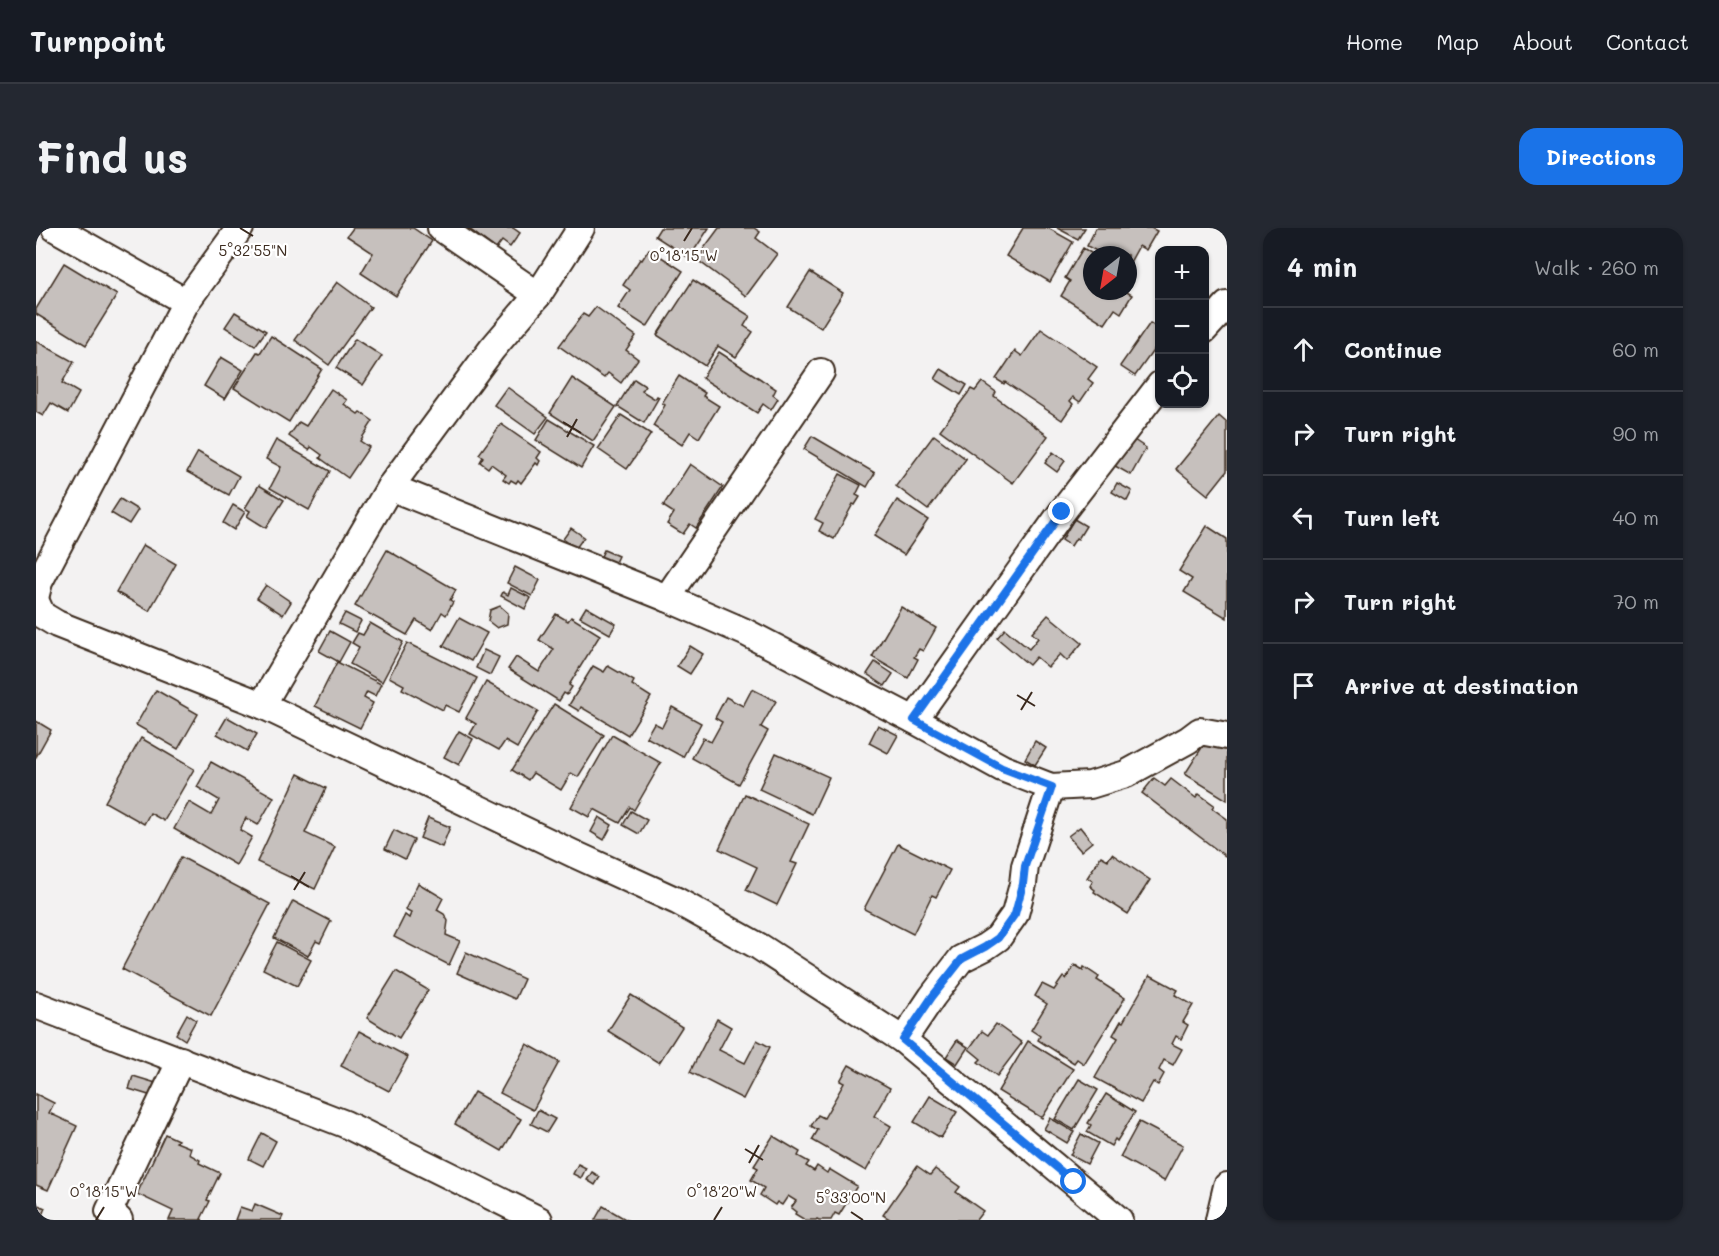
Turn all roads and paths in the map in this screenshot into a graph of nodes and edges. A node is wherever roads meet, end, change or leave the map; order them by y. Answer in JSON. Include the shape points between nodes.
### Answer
{"nodes":[{"id":1,"x":55,"y":228,"type":"edge"},
{"id":2,"x":240,"y":228,"type":"edge"},
{"id":3,"x":441,"y":228,"type":"edge"},
{"id":4,"x":580,"y":228,"type":"edge"},
{"id":5,"x":538,"y":295,"type":"junction"},
{"id":6,"x":186,"y":302,"type":"junction"},
{"id":7,"x":1227,"y":304,"type":"edge"},
{"id":8,"x":1209,"y":324,"type":"edge"},
{"id":9,"x":821,"y":372,"type":"dead end"},
{"id":10,"x":1155,"y":391,"type":"edge"},
{"id":11,"x":390,"y":487,"type":"junction"},
{"id":12,"x":36,"y":594,"type":"edge"},
{"id":13,"x":667,"y":598,"type":"junction"},
{"id":14,"x":36,"y":602,"type":"edge"},
{"id":15,"x":262,"y":705,"type":"junction"},
{"id":16,"x":914,"y":720,"type":"junction"},
{"id":17,"x":1227,"y":736,"type":"edge"},
{"id":18,"x":1052,"y":787,"type":"junction"},
{"id":19,"x":36,"y":1005,"type":"edge"},
{"id":20,"x":903,"y":1040,"type":"junction"},
{"id":21,"x":181,"y":1060,"type":"junction"},
{"id":22,"x":1227,"y":1186,"type":"edge"},
{"id":23,"x":119,"y":1220,"type":"edge"},
{"id":24,"x":539,"y":1220,"type":"edge"},
{"id":25,"x":1119,"y":1220,"type":"edge"},
{"id":26,"x":1219,"y":1220,"type":"edge"}],
"edges":[{"from":1,"to":6,"type":"street"},
{"from":2,"to":6,"type":"street"},
{"from":3,"to":5,"type":"street"},
{"from":4,"to":5,"type":"street"},
{"from":5,"to":11,"type":"street","via":[[492,349]]},
{"from":6,"to":12,"type":"street"},
{"from":7,"to":8,"type":"street"},
{"from":9,"to":13,"type":"street"},
{"from":10,"to":16,"type":"street","via":[[1062,512]]},
{"from":11,"to":13,"type":"street"},
{"from":11,"to":15,"type":"street"},
{"from":13,"to":16,"type":"street","via":[[745,632]]},
{"from":14,"to":15,"type":"street","via":[[42,615],[57,624]]},
{"from":15,"to":20,"type":"street","via":[[677,901],[760,946]]},
{"from":16,"to":18,"type":"street","via":[[1002,768]]},
{"from":17,"to":18,"type":"street","via":[[1200,731],[1126,774],[1090,785]]},
{"from":18,"to":20,"type":"street","via":[[1011,920],[998,938],[962,959]]},
{"from":19,"to":21,"type":"street"},
{"from":20,"to":25,"type":"street"},
{"from":21,"to":23,"type":"street","via":[[109,1211]]},
{"from":21,"to":24,"type":"street","via":[[345,1125]]},
{"from":22,"to":26,"type":"street"}]}
